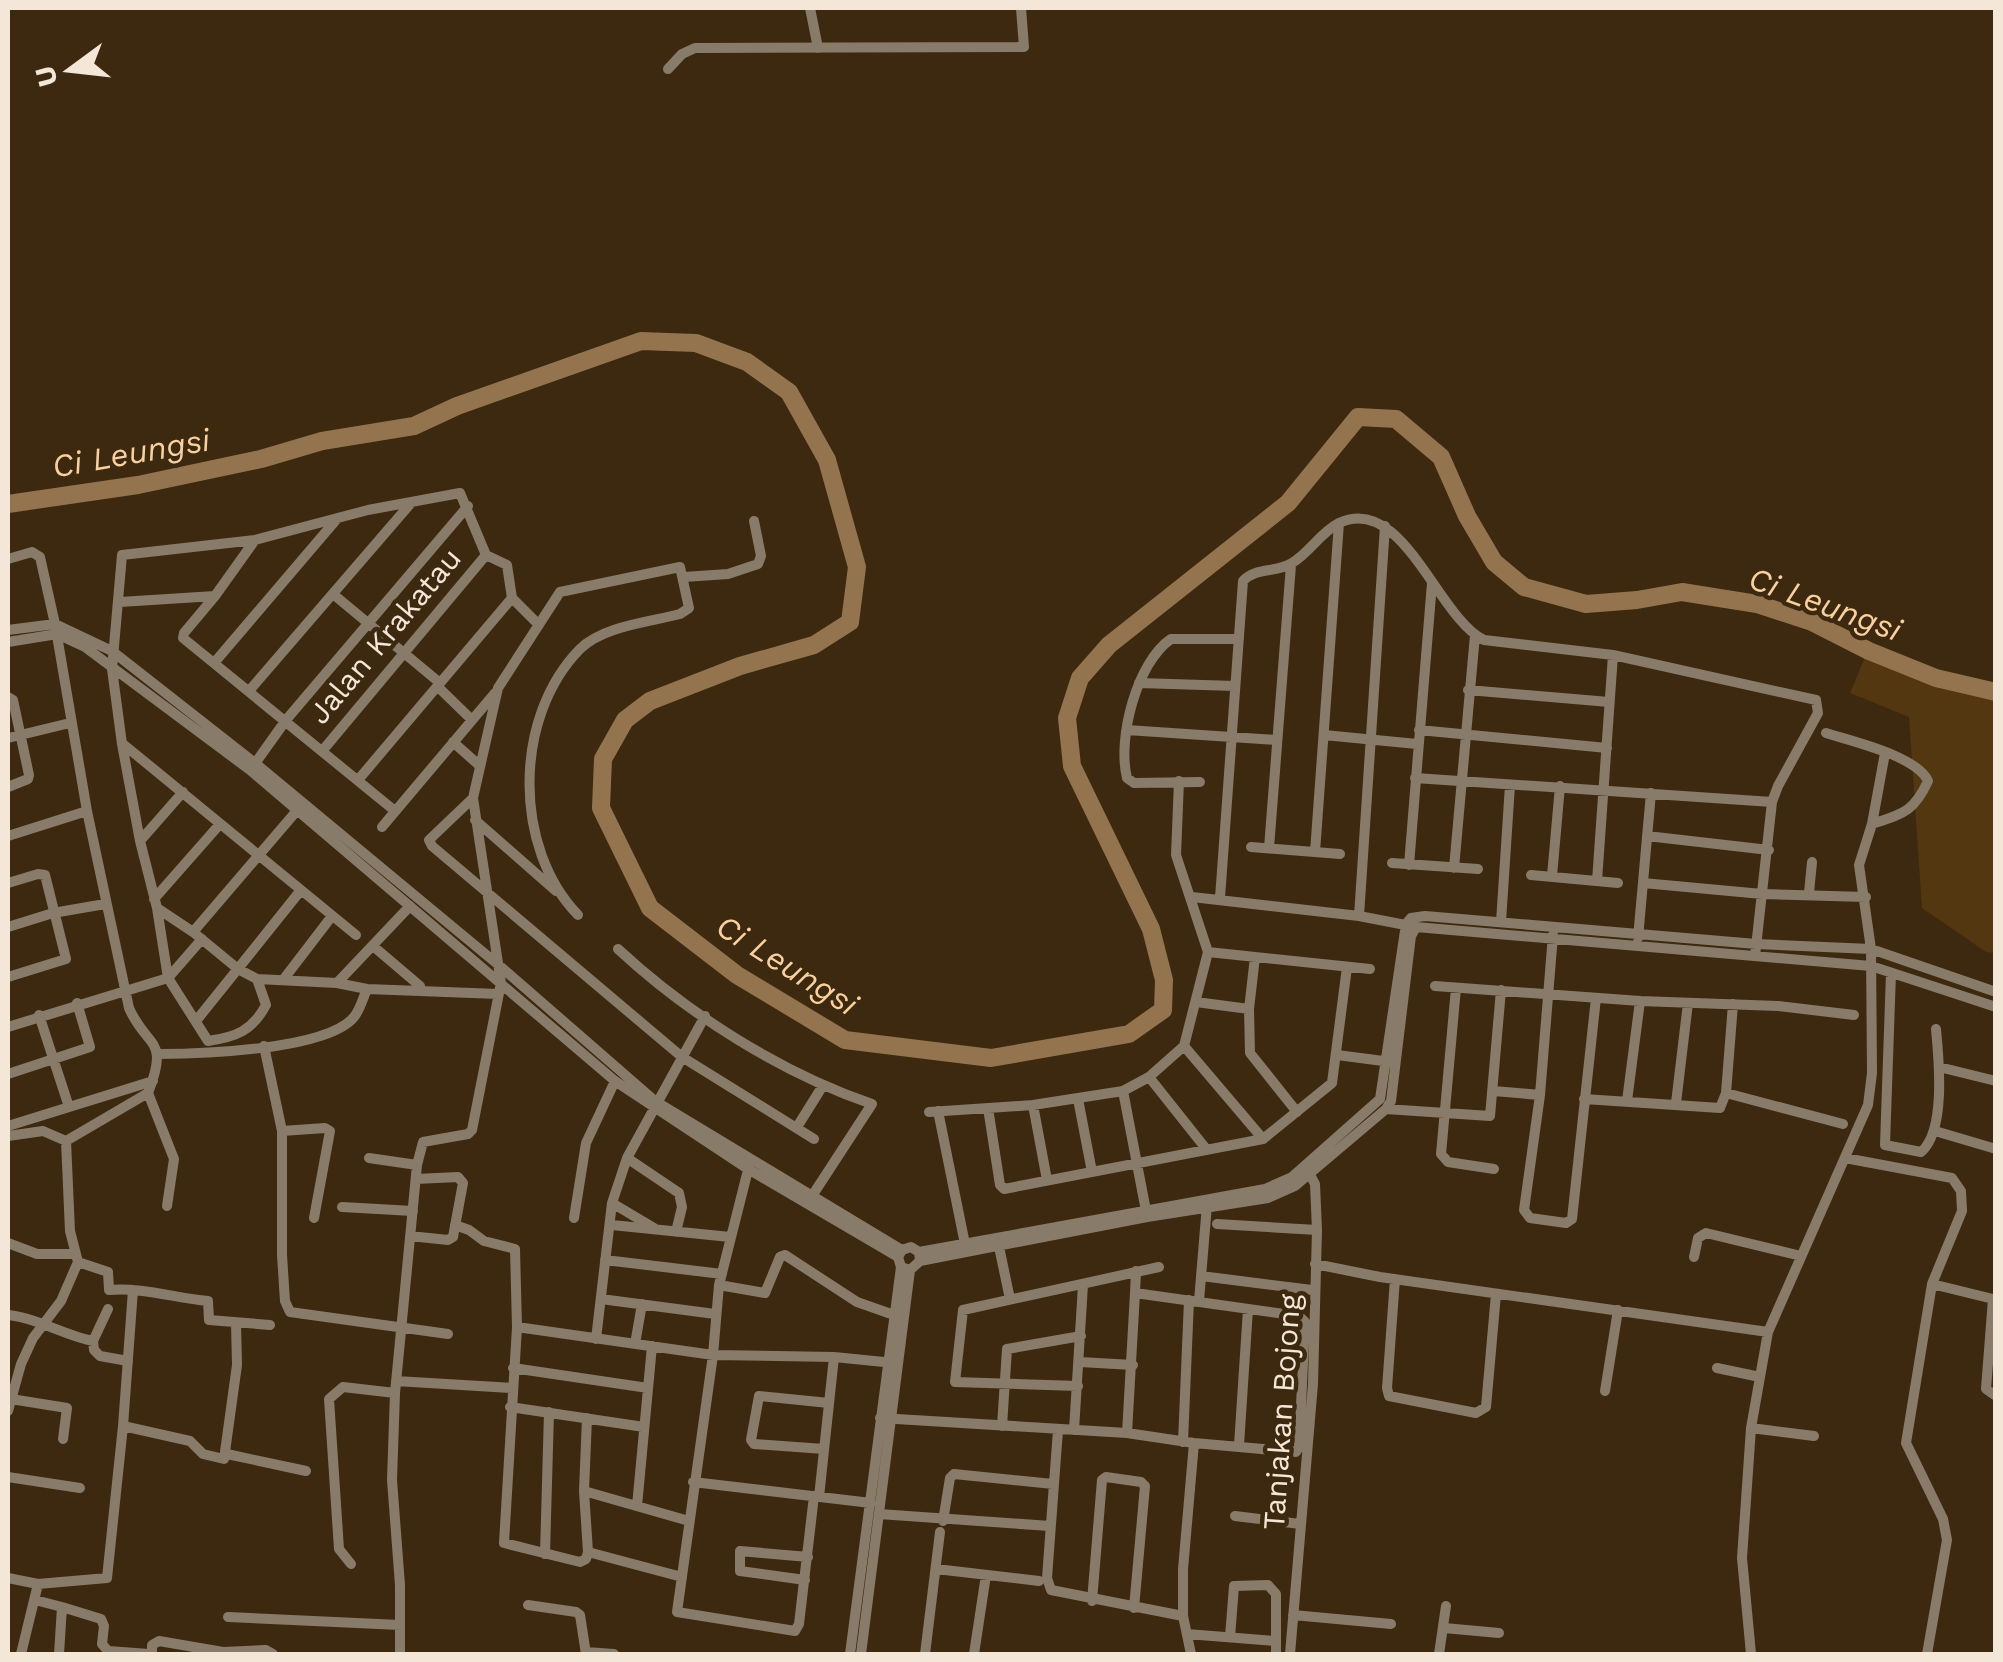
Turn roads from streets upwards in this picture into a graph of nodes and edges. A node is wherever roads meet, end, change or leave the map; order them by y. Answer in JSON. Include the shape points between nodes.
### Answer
{"nodes":[{"id":1,"x":810,"y":8,"type":"edge"},
{"id":2,"x":1021,"y":8,"type":"edge"},
{"id":3,"x":818,"y":48,"type":"junction"},
{"id":4,"x":668,"y":69,"type":"dead end"},
{"id":5,"x":412,"y":503,"type":"junction"},
{"id":6,"x":468,"y":506,"type":"junction"},
{"id":7,"x":336,"y":520,"type":"junction"},
{"id":8,"x":754,"y":521,"type":"dead end"},
{"id":9,"x":1339,"y":524,"type":"junction"},
{"id":10,"x":1385,"y":526,"type":"junction"},
{"id":11,"x":254,"y":540,"type":"junction"},
{"id":12,"x":486,"y":554,"type":"junction"},
{"id":13,"x":8,"y":559,"type":"edge"},
{"id":14,"x":1290,"y":564,"type":"junction"},
{"id":15,"x":684,"y":577,"type":"junction"},
{"id":16,"x":1432,"y":583,"type":"junction"},
{"id":17,"x":333,"y":594,"type":"junction"},
{"id":18,"x":215,"y":596,"type":"junction"},
{"id":19,"x":512,"y":598,"type":"junction"},
{"id":20,"x":120,"y":602,"type":"junction"},
{"id":21,"x":368,"y":624,"type":"junction"},
{"id":22,"x":539,"y":625,"type":"junction"},
{"id":23,"x":56,"y":629,"type":"junction"},
{"id":24,"x":8,"y":630,"type":"edge"},
{"id":25,"x":1475,"y":636,"type":"junction"},
{"id":26,"x":1238,"y":639,"type":"junction"},
{"id":27,"x":8,"y":642,"type":"edge"},
{"id":28,"x":112,"y":651,"type":"junction"},
{"id":29,"x":406,"y":651,"type":"junction"},
{"id":30,"x":1613,"y":655,"type":"junction"},
{"id":31,"x":214,"y":662,"type":"junction"},
{"id":32,"x":112,"y":669,"type":"junction"},
{"id":33,"x":1139,"y":683,"type":"junction"},
{"id":34,"x":439,"y":685,"type":"junction"},
{"id":35,"x":1235,"y":686,"type":"junction"},
{"id":36,"x":498,"y":688,"type":"junction"},
{"id":37,"x":1468,"y":690,"type":"junction"},
{"id":38,"x":249,"y":691,"type":"junction"},
{"id":39,"x":8,"y":697,"type":"edge"},
{"id":40,"x":1609,"y":702,"type":"junction"},
{"id":41,"x":286,"y":720,"type":"junction"},
{"id":42,"x":472,"y":720,"type":"junction"},
{"id":43,"x":70,"y":724,"type":"junction"},
{"id":44,"x":1126,"y":730,"type":"junction"},
{"id":45,"x":1419,"y":730,"type":"junction"},
{"id":46,"x":1826,"y":732,"type":"dead end"},
{"id":47,"x":21,"y":734,"type":"junction"},
{"id":48,"x":1465,"y":734,"type":"junction"},
{"id":49,"x":1324,"y":735,"type":"junction"},
{"id":50,"x":8,"y":738,"type":"edge"},
{"id":51,"x":1231,"y":739,"type":"junction"},
{"id":52,"x":1371,"y":739,"type":"junction"},
{"id":53,"x":1276,"y":740,"type":"junction"},
{"id":54,"x":453,"y":742,"type":"junction"},
{"id":55,"x":122,"y":744,"type":"junction"},
{"id":56,"x":1418,"y":744,"type":"junction"},
{"id":57,"x":1606,"y":748,"type":"junction"},
{"id":58,"x":323,"y":750,"type":"junction"},
{"id":59,"x":1885,"y":753,"type":"junction"},
{"id":60,"x":252,"y":766,"type":"junction"},
{"id":61,"x":480,"y":766,"type":"junction"},
{"id":62,"x":1415,"y":778,"type":"junction"},
{"id":63,"x":358,"y":780,"type":"junction"},
{"id":64,"x":1179,"y":781,"type":"junction"},
{"id":65,"x":1462,"y":781,"type":"junction"},
{"id":66,"x":1200,"y":782,"type":"dead end"},
{"id":67,"x":1510,"y":785,"type":"junction"},
{"id":68,"x":1560,"y":786,"type":"junction"},
{"id":69,"x":8,"y":787,"type":"edge"},
{"id":70,"x":1604,"y":789,"type":"junction"},
{"id":71,"x":183,"y":792,"type":"junction"},
{"id":72,"x":1651,"y":793,"type":"junction"},
{"id":73,"x":473,"y":798,"type":"junction"},
{"id":74,"x":1772,"y":802,"type":"junction"},
{"id":75,"x":300,"y":806,"type":"junction"},
{"id":76,"x":396,"y":810,"type":"junction"},
{"id":77,"x":86,"y":812,"type":"junction"},
{"id":78,"x":474,"y":820,"type":"junction"},
{"id":79,"x":220,"y":824,"type":"junction"},
{"id":80,"x":1872,"y":824,"type":"junction"},
{"id":81,"x":382,"y":827,"type":"dead end"},
{"id":82,"x":8,"y":836,"type":"edge"},
{"id":83,"x":1647,"y":836,"type":"junction"},
{"id":84,"x":140,"y":841,"type":"junction"},
{"id":85,"x":1250,"y":847,"type":"dead end"},
{"id":86,"x":1268,"y":848,"type":"junction"},
{"id":87,"x":1768,"y":850,"type":"junction"},
{"id":88,"x":1315,"y":852,"type":"junction"},
{"id":89,"x":259,"y":854,"type":"junction"},
{"id":90,"x":1340,"y":854,"type":"dead end"},
{"id":91,"x":1812,"y":862,"type":"dead end"},
{"id":92,"x":1392,"y":864,"type":"dead end"},
{"id":93,"x":1410,"y":865,"type":"junction"},
{"id":94,"x":1454,"y":868,"type":"junction"},
{"id":95,"x":1478,"y":870,"type":"dead end"},
{"id":96,"x":1531,"y":876,"type":"dead end"},
{"id":97,"x":1552,"y":876,"type":"junction"},
{"id":98,"x":1597,"y":881,"type":"junction"},
{"id":99,"x":1618,"y":883,"type":"dead end"},
{"id":100,"x":1643,"y":883,"type":"junction"},
{"id":101,"x":8,"y":884,"type":"edge"},
{"id":102,"x":485,"y":888,"type":"junction"},
{"id":103,"x":302,"y":890,"type":"junction"},
{"id":104,"x":557,"y":891,"type":"junction"},
{"id":105,"x":1809,"y":893,"type":"junction"},
{"id":106,"x":1762,"y":894,"type":"junction"},
{"id":107,"x":1866,"y":896,"type":"junction"},
{"id":108,"x":1192,"y":898,"type":"junction"},
{"id":109,"x":1220,"y":898,"type":"junction"},
{"id":110,"x":105,"y":904,"type":"junction"},
{"id":111,"x":155,"y":904,"type":"junction"},
{"id":112,"x":410,"y":906,"type":"junction"},
{"id":113,"x":53,"y":914,"type":"junction"},
{"id":114,"x":578,"y":915,"type":"dead end"},
{"id":115,"x":332,"y":916,"type":"junction"},
{"id":116,"x":1359,"y":916,"type":"junction"},
{"id":117,"x":1500,"y":922,"type":"junction"},
{"id":118,"x":1411,"y":925,"type":"junction"},
{"id":119,"x":8,"y":928,"type":"edge"},
{"id":120,"x":1554,"y":932,"type":"junction"},
{"id":121,"x":356,"y":934,"type":"dead end"},
{"id":122,"x":198,"y":935,"type":"junction"},
{"id":123,"x":1638,"y":938,"type":"junction"},
{"id":124,"x":372,"y":946,"type":"junction"},
{"id":125,"x":618,"y":949,"type":"dead end"},
{"id":126,"x":1756,"y":950,"type":"junction"},
{"id":127,"x":1871,"y":950,"type":"junction"},
{"id":128,"x":1208,"y":952,"type":"junction"},
{"id":129,"x":1255,"y":957,"type":"junction"},
{"id":130,"x":1871,"y":966,"type":"junction"},
{"id":131,"x":500,"y":967,"type":"junction"},
{"id":132,"x":1347,"y":967,"type":"junction"},
{"id":133,"x":238,"y":970,"type":"junction"},
{"id":134,"x":1370,"y":970,"type":"dead end"},
{"id":135,"x":1892,"y":972,"type":"junction"},
{"id":136,"x":8,"y":976,"type":"edge"},
{"id":137,"x":168,"y":978,"type":"junction"},
{"id":138,"x":257,"y":979,"type":"junction"},
{"id":139,"x":283,"y":980,"type":"junction"},
{"id":140,"x":337,"y":983,"type":"junction"},
{"id":141,"x":420,"y":986,"type":"dead end"},
{"id":142,"x":1435,"y":986,"type":"dead end"},
{"id":143,"x":1456,"y":988,"type":"junction"},
{"id":144,"x":500,"y":989,"type":"junction"},
{"id":145,"x":368,"y":990,"type":"junction"},
{"id":146,"x":1501,"y":990,"type":"junction"},
{"id":147,"x":1996,"y":992,"type":"edge"},
{"id":148,"x":125,"y":993,"type":"junction"},
{"id":149,"x":1547,"y":993,"type":"junction"},
{"id":150,"x":1596,"y":998,"type":"junction"},
{"id":151,"x":1640,"y":1001,"type":"junction"},
{"id":152,"x":1196,"y":1002,"type":"junction"},
{"id":153,"x":77,"y":1003,"type":"junction"},
{"id":154,"x":1688,"y":1003,"type":"junction"},
{"id":155,"x":1733,"y":1004,"type":"junction"},
{"id":156,"x":1996,"y":1007,"type":"edge"},
{"id":157,"x":1248,"y":1009,"type":"junction"},
{"id":158,"x":39,"y":1015,"type":"junction"},
{"id":159,"x":1854,"y":1015,"type":"dead end"},
{"id":160,"x":704,"y":1016,"type":"junction"},
{"id":161,"x":196,"y":1021,"type":"junction"},
{"id":162,"x":8,"y":1027,"type":"edge"},
{"id":163,"x":1936,"y":1029,"type":"dead end"},
{"id":164,"x":264,"y":1046,"type":"junction"},
{"id":165,"x":1184,"y":1046,"type":"junction"},
{"id":166,"x":158,"y":1054,"type":"junction"},
{"id":167,"x":1337,"y":1055,"type":"junction"},
{"id":168,"x":53,"y":1058,"type":"junction"},
{"id":169,"x":682,"y":1058,"type":"junction"},
{"id":170,"x":1391,"y":1062,"type":"junction"},
{"id":171,"x":1939,"y":1067,"type":"junction"},
{"id":172,"x":9,"y":1071,"type":"edge"},
{"id":173,"x":1149,"y":1077,"type":"junction"},
{"id":174,"x":1996,"y":1080,"type":"edge"},
{"id":175,"x":615,"y":1081,"type":"junction"},
{"id":176,"x":822,"y":1086,"type":"junction"},
{"id":177,"x":151,"y":1087,"type":"junction"},
{"id":178,"x":1123,"y":1090,"type":"junction"},
{"id":179,"x":1494,"y":1091,"type":"junction"},
{"id":180,"x":1726,"y":1094,"type":"junction"},
{"id":181,"x":1540,"y":1095,"type":"junction"},
{"id":182,"x":1584,"y":1099,"type":"junction"},
{"id":183,"x":1078,"y":1100,"type":"junction"},
{"id":184,"x":1627,"y":1101,"type":"junction"},
{"id":185,"x":1676,"y":1103,"type":"junction"},
{"id":186,"x":653,"y":1105,"type":"junction"},
{"id":187,"x":1033,"y":1105,"type":"junction"},
{"id":188,"x":69,"y":1107,"type":"junction"},
{"id":189,"x":988,"y":1108,"type":"junction"},
{"id":190,"x":1386,"y":1109,"type":"junction"},
{"id":191,"x":1297,"y":1112,"type":"junction"},
{"id":192,"x":1444,"y":1114,"type":"junction"},
{"id":193,"x":1843,"y":1124,"type":"dead end"},
{"id":194,"x":8,"y":1126,"type":"edge"},
{"id":195,"x":796,"y":1126,"type":"junction"},
{"id":196,"x":1934,"y":1130,"type":"junction"},
{"id":197,"x":282,"y":1131,"type":"junction"},
{"id":198,"x":8,"y":1136,"type":"edge"},
{"id":199,"x":814,"y":1139,"type":"dead end"},
{"id":200,"x":1262,"y":1139,"type":"junction"},
{"id":201,"x":66,"y":1142,"type":"junction"},
{"id":202,"x":1996,"y":1149,"type":"edge"},
{"id":203,"x":1207,"y":1150,"type":"junction"},
{"id":204,"x":369,"y":1158,"type":"dead end"},
{"id":205,"x":626,"y":1158,"type":"junction"},
{"id":206,"x":1845,"y":1158,"type":"junction"},
{"id":207,"x":750,"y":1164,"type":"junction"},
{"id":208,"x":1137,"y":1164,"type":"junction"},
{"id":209,"x":417,"y":1165,"type":"junction"},
{"id":210,"x":1494,"y":1169,"type":"dead end"},
{"id":211,"x":1308,"y":1170,"type":"junction"},
{"id":212,"x":1092,"y":1172,"type":"junction"},
{"id":213,"x":416,"y":1179,"type":"junction"},
{"id":214,"x":1047,"y":1180,"type":"junction"},
{"id":215,"x":812,"y":1196,"type":"junction"},
{"id":216,"x":612,"y":1203,"type":"junction"},
{"id":217,"x":1207,"y":1204,"type":"junction"},
{"id":218,"x":167,"y":1206,"type":"dead end"},
{"id":219,"x":342,"y":1206,"type":"dead end"},
{"id":220,"x":412,"y":1211,"type":"junction"},
{"id":221,"x":1146,"y":1213,"type":"junction"},
{"id":222,"x":314,"y":1218,"type":"dead end"},
{"id":223,"x":574,"y":1218,"type":"dead end"},
{"id":224,"x":455,"y":1224,"type":"junction"},
{"id":225,"x":1216,"y":1224,"type":"dead end"},
{"id":226,"x":612,"y":1225,"type":"junction"},
{"id":227,"x":656,"y":1230,"type":"junction"},
{"id":228,"x":1317,"y":1230,"type":"junction"},
{"id":229,"x":676,"y":1232,"type":"junction"},
{"id":230,"x":410,"y":1236,"type":"junction"},
{"id":231,"x":730,"y":1237,"type":"junction"},
{"id":232,"x":998,"y":1242,"type":"junction"},
{"id":233,"x":8,"y":1243,"type":"edge"},
{"id":234,"x":964,"y":1244,"type":"junction"},
{"id":235,"x":919,"y":1256,"type":"junction"},
{"id":236,"x":1802,"y":1256,"type":"junction"},
{"id":237,"x":1694,"y":1257,"type":"dead end"},
{"id":238,"x":77,"y":1258,"type":"junction"},
{"id":239,"x":605,"y":1260,"type":"junction"},
{"id":240,"x":903,"y":1261,"type":"junction"},
{"id":241,"x":1316,"y":1264,"type":"junction"},
{"id":242,"x":1160,"y":1267,"type":"dead end"},
{"id":243,"x":1136,"y":1271,"type":"junction"},
{"id":244,"x":1201,"y":1276,"type":"junction"},
{"id":245,"x":721,"y":1280,"type":"junction"},
{"id":246,"x":1395,"y":1280,"type":"junction"},
{"id":247,"x":1932,"y":1284,"type":"junction"},
{"id":248,"x":1083,"y":1285,"type":"junction"},
{"id":249,"x":134,"y":1290,"type":"junction"},
{"id":250,"x":1312,"y":1290,"type":"dead end"},
{"id":251,"x":1136,"y":1293,"type":"junction"},
{"id":252,"x":1496,"y":1294,"type":"junction"},
{"id":253,"x":601,"y":1299,"type":"junction"},
{"id":254,"x":1010,"y":1299,"type":"junction"},
{"id":255,"x":1194,"y":1301,"type":"junction"},
{"id":256,"x":642,"y":1304,"type":"junction"},
{"id":257,"x":1248,"y":1308,"type":"junction"},
{"id":258,"x":108,"y":1309,"type":"dead end"},
{"id":259,"x":1618,"y":1310,"type":"junction"},
{"id":260,"x":715,"y":1314,"type":"junction"},
{"id":261,"x":894,"y":1315,"type":"junction"},
{"id":262,"x":8,"y":1316,"type":"edge"},
{"id":263,"x":236,"y":1323,"type":"junction"},
{"id":264,"x":42,"y":1324,"type":"junction"},
{"id":265,"x":270,"y":1325,"type":"dead end"},
{"id":266,"x":401,"y":1327,"type":"junction"},
{"id":267,"x":517,"y":1327,"type":"junction"},
{"id":268,"x":1768,"y":1332,"type":"junction"},
{"id":269,"x":448,"y":1334,"type":"dead end"},
{"id":270,"x":1082,"y":1336,"type":"junction"},
{"id":271,"x":596,"y":1338,"type":"junction"},
{"id":272,"x":93,"y":1340,"type":"junction"},
{"id":273,"x":635,"y":1344,"type":"junction"},
{"id":274,"x":652,"y":1346,"type":"junction"},
{"id":275,"x":713,"y":1355,"type":"junction"},
{"id":276,"x":834,"y":1357,"type":"junction"},
{"id":277,"x":128,"y":1361,"type":"junction"},
{"id":278,"x":893,"y":1362,"type":"junction"},
{"id":279,"x":1080,"y":1362,"type":"junction"},
{"id":280,"x":1134,"y":1365,"type":"junction"},
{"id":281,"x":513,"y":1368,"type":"junction"},
{"id":282,"x":1718,"y":1368,"type":"dead end"},
{"id":283,"x":1760,"y":1377,"type":"junction"},
{"id":284,"x":1006,"y":1384,"type":"junction"},
{"id":285,"x":1078,"y":1386,"type":"junction"},
{"id":286,"x":395,"y":1387,"type":"junction"},
{"id":287,"x":512,"y":1388,"type":"junction"},
{"id":288,"x":648,"y":1388,"type":"junction"},
{"id":289,"x":1606,"y":1391,"type":"dead end"},
{"id":290,"x":1996,"y":1396,"type":"edge"},
{"id":291,"x":829,"y":1403,"type":"junction"},
{"id":292,"x":9,"y":1405,"type":"edge"},
{"id":293,"x":510,"y":1407,"type":"junction"},
{"id":294,"x":549,"y":1412,"type":"junction"},
{"id":295,"x":587,"y":1418,"type":"junction"},
{"id":296,"x":885,"y":1418,"type":"junction"},
{"id":297,"x":123,"y":1426,"type":"junction"},
{"id":298,"x":644,"y":1426,"type":"junction"},
{"id":299,"x":1002,"y":1426,"type":"junction"},
{"id":300,"x":1752,"y":1428,"type":"junction"},
{"id":301,"x":1058,"y":1430,"type":"junction"},
{"id":302,"x":1074,"y":1430,"type":"junction"},
{"id":303,"x":1127,"y":1433,"type":"junction"},
{"id":304,"x":1814,"y":1436,"type":"dead end"},
{"id":305,"x":64,"y":1439,"type":"dead end"},
{"id":306,"x":1189,"y":1442,"type":"junction"},
{"id":307,"x":1238,"y":1445,"type":"junction"},
{"id":308,"x":824,"y":1450,"type":"junction"},
{"id":309,"x":228,"y":1454,"type":"junction"},
{"id":310,"x":306,"y":1471,"type":"dead end"},
{"id":311,"x":8,"y":1477,"type":"edge"},
{"id":312,"x":693,"y":1482,"type":"junction"},
{"id":313,"x":1053,"y":1484,"type":"junction"},
{"id":314,"x":80,"y":1488,"type":"dead end"},
{"id":315,"x":584,"y":1491,"type":"junction"},
{"id":316,"x":817,"y":1497,"type":"junction"},
{"id":317,"x":869,"y":1503,"type":"junction"},
{"id":318,"x":637,"y":1506,"type":"junction"},
{"id":319,"x":881,"y":1510,"type":"junction"},
{"id":320,"x":1235,"y":1516,"type":"dead end"},
{"id":321,"x":689,"y":1521,"type":"junction"},
{"id":322,"x":1300,"y":1524,"type":"junction"},
{"id":323,"x":942,"y":1526,"type":"junction"},
{"id":324,"x":1050,"y":1526,"type":"junction"},
{"id":325,"x":588,"y":1552,"type":"junction"},
{"id":326,"x":544,"y":1554,"type":"junction"},
{"id":327,"x":808,"y":1557,"type":"junction"},
{"id":328,"x":351,"y":1564,"type":"dead end"},
{"id":329,"x":936,"y":1569,"type":"junction"},
{"id":330,"x":986,"y":1575,"type":"junction"},
{"id":331,"x":682,"y":1577,"type":"junction"},
{"id":332,"x":8,"y":1578,"type":"edge"},
{"id":333,"x":805,"y":1580,"type":"junction"},
{"id":334,"x":1038,"y":1581,"type":"dead end"},
{"id":335,"x":38,"y":1584,"type":"junction"},
{"id":336,"x":35,"y":1600,"type":"junction"},
{"id":337,"x":1092,"y":1601,"type":"junction"},
{"id":338,"x":528,"y":1606,"type":"dead end"},
{"id":339,"x":1446,"y":1606,"type":"dead end"},
{"id":340,"x":62,"y":1607,"type":"junction"},
{"id":341,"x":1134,"y":1608,"type":"junction"},
{"id":342,"x":1293,"y":1615,"type":"junction"},
{"id":343,"x":1182,"y":1616,"type":"junction"},
{"id":344,"x":228,"y":1617,"type":"dead end"},
{"id":345,"x":1391,"y":1624,"type":"dead end"},
{"id":346,"x":400,"y":1625,"type":"junction"},
{"id":347,"x":1444,"y":1628,"type":"junction"},
{"id":348,"x":1499,"y":1633,"type":"dead end"},
{"id":349,"x":1187,"y":1634,"type":"junction"},
{"id":350,"x":1230,"y":1638,"type":"junction"},
{"id":351,"x":1276,"y":1641,"type":"junction"},
{"id":352,"x":223,"y":1653,"type":"edge"},
{"id":353,"x":21,"y":1654,"type":"edge"},
{"id":354,"x":58,"y":1654,"type":"edge"},
{"id":355,"x":150,"y":1654,"type":"edge"},
{"id":356,"x":273,"y":1654,"type":"edge"},
{"id":357,"x":400,"y":1654,"type":"edge"},
{"id":358,"x":586,"y":1654,"type":"edge"},
{"id":359,"x":614,"y":1654,"type":"edge"},
{"id":360,"x":850,"y":1654,"type":"edge"},
{"id":361,"x":861,"y":1654,"type":"edge"},
{"id":362,"x":926,"y":1654,"type":"edge"},
{"id":363,"x":974,"y":1654,"type":"edge"},
{"id":364,"x":1191,"y":1654,"type":"edge"},
{"id":365,"x":1276,"y":1654,"type":"edge"},
{"id":366,"x":1290,"y":1654,"type":"edge"},
{"id":367,"x":1439,"y":1654,"type":"edge"},
{"id":368,"x":1751,"y":1654,"type":"edge"},
{"id":369,"x":1927,"y":1654,"type":"edge"}],
"edges":[{"from":1,"to":3,"type":"street"},
{"from":2,"to":3,"type":"street","via":[[1024,47]]},
{"from":3,"to":4,"type":"street","via":[[695,48]]},
{"from":5,"to":6,"type":"street","via":[[455,492]]},
{"from":5,"to":7,"type":"street"},
{"from":5,"to":17,"type":"street"},
{"from":6,"to":12,"type":"street"},
{"from":6,"to":21,"type":"street"},
{"from":7,"to":11,"type":"street"},
{"from":7,"to":31,"type":"street"},
{"from":8,"to":15,"type":"street","via":[[758,564]]},
{"from":9,"to":10,"type":"street","via":[[1366,518]]},
{"from":9,"to":14,"type":"street"},
{"from":9,"to":49,"type":"street"},
{"from":10,"to":16,"type":"street"},
{"from":10,"to":52,"type":"street"},
{"from":11,"to":18,"type":"street"},
{"from":11,"to":20,"type":"street","via":[[126,553]]},
{"from":12,"to":19,"type":"street","via":[[507,565]]},
{"from":12,"to":29,"type":"street","name":"Jalan Krakatau"},
{"from":13,"to":23,"type":"street","via":[[38,554]]},
{"from":14,"to":26,"type":"street","via":[[1246,576]]},
{"from":14,"to":53,"type":"street"},
{"from":15,"to":22,"type":"street","via":[[673,566],[564,591]]},
{"from":15,"to":104,"type":"street","via":[[690,605],[685,612],[591,640],[548,696],[528,787]]},
{"from":16,"to":25,"type":"street"},
{"from":16,"to":45,"type":"street"},
{"from":17,"to":21,"type":"street"},
{"from":17,"to":38,"type":"street"},
{"from":18,"to":20,"type":"street"},
{"from":18,"to":31,"type":"street","via":[[183,638]]},
{"from":19,"to":22,"type":"street"},
{"from":19,"to":34,"type":"street"},
{"from":20,"to":28,"type":"street"},
{"from":21,"to":29,"type":"street"},
{"from":21,"to":41,"type":"street"},
{"from":22,"to":36,"type":"street"},
{"from":23,"to":24,"type":"street"},
{"from":23,"to":27,"type":"street"},
{"from":23,"to":28,"type":"street"},
{"from":23,"to":32,"type":"street"},
{"from":23,"to":43,"type":"street"},
{"from":25,"to":30,"type":"street"},
{"from":25,"to":37,"type":"street"},
{"from":26,"to":33,"type":"street","via":[[1170,638],[1147,662]]},
{"from":26,"to":35,"type":"street"},
{"from":28,"to":32,"type":"street"},
{"from":28,"to":60,"type":"street"},
{"from":29,"to":34,"type":"street"},
{"from":29,"to":58,"type":"street","name":"Jalan Krakatau"},
{"from":30,"to":40,"type":"street"},
{"from":30,"to":74,"type":"street","via":[[1816,700],[1818,712]]},
{"from":31,"to":38,"type":"street"},
{"from":32,"to":55,"type":"street"},
{"from":32,"to":60,"type":"street"},
{"from":33,"to":35,"type":"street"},
{"from":33,"to":44,"type":"street"},
{"from":34,"to":42,"type":"street"},
{"from":34,"to":63,"type":"street"},
{"from":35,"to":51,"type":"street"},
{"from":36,"to":42,"type":"street"},
{"from":36,"to":61,"type":"street"},
{"from":37,"to":40,"type":"street"},
{"from":37,"to":48,"type":"street"},
{"from":38,"to":41,"type":"street"},
{"from":39,"to":47,"type":"street"},
{"from":40,"to":57,"type":"street"},
{"from":41,"to":58,"type":"street"},
{"from":41,"to":60,"type":"street"},
{"from":42,"to":54,"type":"street"},
{"from":43,"to":47,"type":"street"},
{"from":43,"to":77,"type":"street"},
{"from":44,"to":51,"type":"street"},
{"from":44,"to":64,"type":"street","via":[[1125,772],[1131,781]]},
{"from":45,"to":48,"type":"street"},
{"from":45,"to":56,"type":"street"},
{"from":46,"to":59,"type":"street"},
{"from":47,"to":50,"type":"street"},
{"from":47,"to":69,"type":"street","via":[[29,776]]},
{"from":48,"to":57,"type":"street"},
{"from":48,"to":65,"type":"street"},
{"from":49,"to":52,"type":"street"},
{"from":49,"to":88,"type":"street"},
{"from":51,"to":53,"type":"street"},
{"from":51,"to":109,"type":"street"},
{"from":52,"to":56,"type":"street"},
{"from":52,"to":116,"type":"street"},
{"from":53,"to":86,"type":"street"},
{"from":54,"to":61,"type":"street"},
{"from":54,"to":76,"type":"street"},
{"from":55,"to":71,"type":"street"},
{"from":55,"to":84,"type":"street"},
{"from":56,"to":62,"type":"street"},
{"from":57,"to":70,"type":"street"},
{"from":58,"to":63,"type":"street"},
{"from":59,"to":80,"type":"street"},
{"from":59,"to":80,"type":"street","via":[[1928,781],[1909,811]]},
{"from":60,"to":75,"type":"street"},
{"from":61,"to":73,"type":"street"},
{"from":62,"to":65,"type":"street"},
{"from":62,"to":93,"type":"street"},
{"from":63,"to":76,"type":"street"},
{"from":64,"to":66,"type":"street"},
{"from":64,"to":108,"type":"street","via":[[1176,855]]},
{"from":65,"to":67,"type":"street"},
{"from":65,"to":94,"type":"street"},
{"from":67,"to":68,"type":"street"},
{"from":67,"to":117,"type":"street"},
{"from":68,"to":70,"type":"street"},
{"from":68,"to":97,"type":"street"},
{"from":70,"to":72,"type":"street"},
{"from":70,"to":98,"type":"street"},
{"from":71,"to":79,"type":"street"},
{"from":71,"to":84,"type":"street"},
{"from":72,"to":74,"type":"street"},
{"from":72,"to":83,"type":"street"},
{"from":73,"to":78,"type":"street"},
{"from":73,"to":102,"type":"street","via":[[428,842]]},
{"from":74,"to":87,"type":"street"},
{"from":75,"to":89,"type":"street"},
{"from":75,"to":112,"type":"street"},
{"from":75,"to":131,"type":"street"},
{"from":76,"to":81,"type":"street"},
{"from":77,"to":82,"type":"street"},
{"from":77,"to":110,"type":"street"},
{"from":78,"to":102,"type":"street"},
{"from":78,"to":104,"type":"street"},
{"from":79,"to":89,"type":"street"},
{"from":79,"to":111,"type":"street"},
{"from":80,"to":107,"type":"street","via":[[1860,865]]},
{"from":83,"to":87,"type":"street"},
{"from":83,"to":100,"type":"street"},
{"from":84,"to":111,"type":"street"},
{"from":85,"to":86,"type":"street"},
{"from":86,"to":88,"type":"street"},
{"from":87,"to":106,"type":"street"},
{"from":88,"to":90,"type":"street"},
{"from":89,"to":103,"type":"street"},
{"from":89,"to":122,"type":"street"},
{"from":91,"to":105,"type":"street"},
{"from":92,"to":93,"type":"street"},
{"from":93,"to":94,"type":"street"},
{"from":94,"to":95,"type":"street"},
{"from":96,"to":97,"type":"street"},
{"from":97,"to":98,"type":"street"},
{"from":98,"to":99,"type":"street"},
{"from":100,"to":106,"type":"street"},
{"from":100,"to":123,"type":"street"},
{"from":101,"to":113,"type":"street","via":[[42,873]]},
{"from":102,"to":131,"type":"street"},
{"from":102,"to":169,"type":"street"},
{"from":103,"to":115,"type":"street"},
{"from":103,"to":133,"type":"street"},
{"from":104,"to":114,"type":"street"},
{"from":105,"to":106,"type":"street"},
{"from":105,"to":107,"type":"street"},
{"from":106,"to":126,"type":"street"},
{"from":107,"to":127,"type":"street"},
{"from":108,"to":109,"type":"street"},
{"from":108,"to":128,"type":"street"},
{"from":109,"to":116,"type":"street"},
{"from":110,"to":113,"type":"street"},
{"from":110,"to":148,"type":"street"},
{"from":111,"to":122,"type":"street"},
{"from":111,"to":137,"type":"street"},
{"from":112,"to":124,"type":"street"},
{"from":112,"to":144,"type":"street"},
{"from":113,"to":119,"type":"street"},
{"from":113,"to":136,"type":"street","via":[[66,959]]},
{"from":115,"to":121,"type":"street"},
{"from":115,"to":139,"type":"street"},
{"from":116,"to":118,"type":"street"},
{"from":117,"to":118,"type":"street","via":[[1418,916]]},
{"from":117,"to":120,"type":"street"},
{"from":118,"to":120,"type":"street"},
{"from":118,"to":170,"type":"street"},
{"from":120,"to":123,"type":"street"},
{"from":120,"to":149,"type":"street"},
{"from":122,"to":133,"type":"street"},
{"from":122,"to":137,"type":"street"},
{"from":123,"to":126,"type":"street"},
{"from":124,"to":140,"type":"street"},
{"from":124,"to":141,"type":"street"},
{"from":125,"to":160,"type":"street"},
{"from":126,"to":127,"type":"street"},
{"from":126,"to":130,"type":"street"},
{"from":127,"to":130,"type":"street"},
{"from":127,"to":147,"type":"street"},
{"from":128,"to":129,"type":"street"},
{"from":128,"to":152,"type":"street"},
{"from":129,"to":132,"type":"street"},
{"from":129,"to":157,"type":"street"},
{"from":130,"to":135,"type":"street"},
{"from":130,"to":206,"type":"street","via":[[1868,1105]]},
{"from":131,"to":144,"type":"street"},
{"from":131,"to":186,"type":"street"},
{"from":132,"to":134,"type":"street"},
{"from":132,"to":167,"type":"street"},
{"from":133,"to":138,"type":"street"},
{"from":133,"to":161,"type":"street"},
{"from":135,"to":156,"type":"street"},
{"from":135,"to":196,"type":"street","via":[[1885,1145],[1924,1151]]},
{"from":137,"to":148,"type":"street"},
{"from":137,"to":161,"type":"street"},
{"from":138,"to":139,"type":"street"},
{"from":138,"to":161,"type":"street","via":[[266,1005],[238,1036],[208,1041]]},
{"from":139,"to":140,"type":"street"},
{"from":140,"to":145,"type":"street"},
{"from":142,"to":143,"type":"street"},
{"from":143,"to":146,"type":"street"},
{"from":143,"to":192,"type":"street"},
{"from":144,"to":145,"type":"street"},
{"from":144,"to":175,"type":"street"},
{"from":144,"to":209,"type":"street","via":[[472,1130],[423,1142]]},
{"from":145,"to":164,"type":"street","via":[[354,1017],[320,1037]]},
{"from":146,"to":149,"type":"street"},
{"from":146,"to":179,"type":"street"},
{"from":148,"to":153,"type":"street"},
{"from":148,"to":166,"type":"street"},
{"from":149,"to":150,"type":"street"},
{"from":149,"to":181,"type":"street"},
{"from":150,"to":151,"type":"street"},
{"from":150,"to":182,"type":"street"},
{"from":151,"to":154,"type":"street"},
{"from":151,"to":184,"type":"street"},
{"from":152,"to":157,"type":"street"},
{"from":152,"to":165,"type":"street"},
{"from":153,"to":158,"type":"street"},
{"from":153,"to":168,"type":"street","via":[[91,1046]]},
{"from":154,"to":155,"type":"street"},
{"from":154,"to":185,"type":"street"},
{"from":155,"to":159,"type":"street"},
{"from":155,"to":180,"type":"street"},
{"from":157,"to":191,"type":"street","via":[[1250,1054]]},
{"from":158,"to":162,"type":"street"},
{"from":158,"to":168,"type":"street"},
{"from":160,"to":169,"type":"street"},
{"from":160,"to":176,"type":"street"},
{"from":163,"to":171,"type":"street"},
{"from":164,"to":166,"type":"street"},
{"from":164,"to":197,"type":"street"},
{"from":165,"to":173,"type":"street"},
{"from":165,"to":200,"type":"street"},
{"from":166,"to":177,"type":"street"},
{"from":167,"to":170,"type":"street"},
{"from":167,"to":191,"type":"street","via":[[1332,1083]]},
{"from":168,"to":172,"type":"street"},
{"from":168,"to":188,"type":"street"},
{"from":169,"to":186,"type":"street"},
{"from":169,"to":195,"type":"street"},
{"from":170,"to":190,"type":"street","via":[[1394,1092]]},
{"from":170,"to":211,"type":"street","via":[[1374,1107]]},
{"from":171,"to":174,"type":"street"},
{"from":171,"to":196,"type":"street"},
{"from":173,"to":178,"type":"street"},
{"from":173,"to":203,"type":"street"},
{"from":175,"to":186,"type":"street"},
{"from":175,"to":223,"type":"street","via":[[586,1143]]},
{"from":176,"to":195,"type":"street"},
{"from":176,"to":215,"type":"street","via":[[872,1104]]},
{"from":177,"to":188,"type":"street"},
{"from":177,"to":201,"type":"street"},
{"from":177,"to":218,"type":"street","via":[[174,1159]]},
{"from":178,"to":183,"type":"street"},
{"from":178,"to":208,"type":"street"},
{"from":179,"to":181,"type":"street"},
{"from":179,"to":192,"type":"street","via":[[1488,1117]]},
{"from":180,"to":185,"type":"street","via":[[1720,1108]]},
{"from":180,"to":193,"type":"street"},
{"from":181,"to":182,"type":"street","via":[[1525,1213],[1566,1223],[1573,1216]]},
{"from":182,"to":184,"type":"street"},
{"from":183,"to":187,"type":"street"},
{"from":183,"to":212,"type":"street"},
{"from":184,"to":185,"type":"street"},
{"from":186,"to":205,"type":"street"},
{"from":186,"to":207,"type":"street"},
{"from":187,"to":189,"type":"street"},
{"from":187,"to":214,"type":"street"},
{"from":188,"to":194,"type":"street"},
{"from":189,"to":214,"type":"street","via":[[1001,1187]]},
{"from":189,"to":234,"type":"street","via":[[934,1112]]},
{"from":190,"to":192,"type":"street"},
{"from":190,"to":211,"type":"street"},
{"from":191,"to":200,"type":"street"},
{"from":192,"to":210,"type":"street","via":[[1442,1158]]},
{"from":195,"to":199,"type":"street"},
{"from":196,"to":202,"type":"street"},
{"from":197,"to":222,"type":"street","via":[[330,1131]]},
{"from":197,"to":266,"type":"street","via":[[282,1255],[290,1312]]},
{"from":198,"to":201,"type":"street","via":[[43,1131]]},
{"from":200,"to":203,"type":"street"},
{"from":201,"to":238,"type":"street"},
{"from":203,"to":208,"type":"street"},
{"from":204,"to":209,"type":"street"},
{"from":205,"to":216,"type":"street"},
{"from":205,"to":229,"type":"street","via":[[679,1193]]},
{"from":206,"to":236,"type":"street"},
{"from":206,"to":247,"type":"street","via":[[1958,1184],[1962,1211]]},
{"from":207,"to":215,"type":"street"},
{"from":207,"to":231,"type":"street"},
{"from":207,"to":240,"type":"street"},
{"from":208,"to":212,"type":"street"},
{"from":208,"to":221,"type":"street"},
{"from":209,"to":213,"type":"street"},
{"from":211,"to":217,"type":"street"},
{"from":211,"to":228,"type":"street","name":"Tanjakan Bojong"},
{"from":212,"to":214,"type":"street"},
{"from":213,"to":220,"type":"street"},
{"from":213,"to":224,"type":"street","via":[[461,1178]]},
{"from":215,"to":240,"type":"street"},
{"from":216,"to":226,"type":"street"},
{"from":216,"to":227,"type":"street"},
{"from":217,"to":221,"type":"street"},
{"from":217,"to":244,"type":"street"},
{"from":219,"to":220,"type":"street"},
{"from":220,"to":230,"type":"street"},
{"from":221,"to":232,"type":"street"},
{"from":224,"to":230,"type":"street","via":[[448,1240]]},
{"from":224,"to":267,"type":"street","via":[[514,1248]]},
{"from":225,"to":228,"type":"street"},
{"from":226,"to":227,"type":"street"},
{"from":226,"to":239,"type":"street"},
{"from":227,"to":229,"type":"street"},
{"from":228,"to":241,"type":"street","name":"Tanjakan Bojong"},
{"from":229,"to":231,"type":"street"},
{"from":230,"to":266,"type":"street"},
{"from":231,"to":245,"type":"street"},
{"from":232,"to":234,"type":"street"},
{"from":232,"to":235,"type":"street"},
{"from":232,"to":254,"type":"street"},
{"from":233,"to":238,"type":"street"},
{"from":234,"to":235,"type":"street"},
{"from":235,"to":240,"type":"street"},
{"from":235,"to":240,"type":"street","via":[[911,1247]]},
{"from":236,"to":237,"type":"street","via":[[1706,1233]]},
{"from":236,"to":268,"type":"street"},
{"from":238,"to":249,"type":"street","via":[[108,1272],[109,1290]]},
{"from":238,"to":264,"type":"street","via":[[62,1301]]},
{"from":239,"to":245,"type":"street"},
{"from":239,"to":253,"type":"street"},
{"from":240,"to":261,"type":"street"},
{"from":240,"to":278,"type":"street"},
{"from":241,"to":246,"type":"street"},
{"from":241,"to":322,"type":"street","name":"Tanjakan Bojong","via":[[1314,1384]]},
{"from":242,"to":243,"type":"street"},
{"from":243,"to":248,"type":"street"},
{"from":243,"to":251,"type":"street"},
{"from":244,"to":250,"type":"street"},
{"from":244,"to":255,"type":"street"},
{"from":245,"to":260,"type":"street"},
{"from":245,"to":261,"type":"street","via":[[765,1293],[784,1255],[858,1302]]},
{"from":246,"to":252,"type":"street"},
{"from":246,"to":252,"type":"street","via":[[1389,1396],[1476,1413],[1486,1406]]},
{"from":247,"to":290,"type":"street","via":[[1993,1299],[1986,1389]]},
{"from":247,"to":369,"type":"street","via":[[1906,1443],[1947,1540]]},
{"from":248,"to":254,"type":"street"},
{"from":248,"to":270,"type":"street"},
{"from":249,"to":263,"type":"street","via":[[208,1301],[209,1320]]},
{"from":249,"to":277,"type":"street"},
{"from":251,"to":255,"type":"street"},
{"from":251,"to":280,"type":"street"},
{"from":252,"to":259,"type":"street"},
{"from":253,"to":256,"type":"street"},
{"from":253,"to":271,"type":"street"},
{"from":254,"to":284,"type":"street","via":[[963,1310],[952,1379]]},
{"from":255,"to":257,"type":"street"},
{"from":255,"to":306,"type":"street"},
{"from":256,"to":260,"type":"street"},
{"from":256,"to":273,"type":"street"},
{"from":257,"to":307,"type":"street"},
{"from":257,"to":307,"type":"street","via":[[1305,1322],[1299,1447],[1289,1453]]},
{"from":258,"to":272,"type":"street"},
{"from":259,"to":268,"type":"street"},
{"from":259,"to":289,"type":"street"},
{"from":260,"to":275,"type":"street"},
{"from":261,"to":278,"type":"street"},
{"from":262,"to":264,"type":"street"},
{"from":263,"to":265,"type":"street"},
{"from":263,"to":309,"type":"street"},
{"from":264,"to":272,"type":"street"},
{"from":264,"to":292,"type":"street"},
{"from":266,"to":269,"type":"street"},
{"from":266,"to":286,"type":"street"},
{"from":267,"to":271,"type":"street"},
{"from":267,"to":281,"type":"street"},
{"from":268,"to":283,"type":"street"},
{"from":270,"to":279,"type":"street"},
{"from":270,"to":284,"type":"street","via":[[1009,1347]]},
{"from":271,"to":273,"type":"street"},
{"from":272,"to":277,"type":"street","via":[[100,1356]]},
{"from":273,"to":274,"type":"street"},
{"from":274,"to":275,"type":"street"},
{"from":274,"to":288,"type":"street"},
{"from":275,"to":276,"type":"street"},
{"from":275,"to":312,"type":"street"},
{"from":276,"to":278,"type":"street"},
{"from":276,"to":291,"type":"street"},
{"from":277,"to":297,"type":"street"},
{"from":278,"to":296,"type":"street"},
{"from":279,"to":280,"type":"street"},
{"from":279,"to":285,"type":"street"},
{"from":280,"to":303,"type":"street"},
{"from":281,"to":287,"type":"street"},
{"from":281,"to":288,"type":"street"},
{"from":282,"to":283,"type":"street"},
{"from":283,"to":300,"type":"street"},
{"from":284,"to":285,"type":"street"},
{"from":284,"to":299,"type":"street"},
{"from":285,"to":302,"type":"street"},
{"from":286,"to":287,"type":"street"},
{"from":286,"to":328,"type":"street","via":[[343,1387],[329,1399],[339,1549]]},
{"from":286,"to":346,"type":"street"},
{"from":287,"to":293,"type":"street"},
{"from":288,"to":298,"type":"street"},
{"from":291,"to":308,"type":"street"},
{"from":291,"to":308,"type":"street","via":[[758,1396],[751,1440]]},
{"from":292,"to":305,"type":"street","via":[[66,1408]]},
{"from":293,"to":294,"type":"street"},
{"from":293,"to":326,"type":"street","via":[[504,1543]]},
{"from":294,"to":295,"type":"street"},
{"from":294,"to":326,"type":"street"},
{"from":295,"to":298,"type":"street"},
{"from":295,"to":315,"type":"street"},
{"from":296,"to":299,"type":"street"},
{"from":296,"to":317,"type":"street"},
{"from":296,"to":319,"type":"street"},
{"from":297,"to":309,"type":"street","via":[[190,1441],[203,1454],[224,1460]]},
{"from":297,"to":335,"type":"street","via":[[107,1578]]},
{"from":298,"to":318,"type":"street"},
{"from":299,"to":301,"type":"street"},
{"from":300,"to":304,"type":"street"},
{"from":300,"to":368,"type":"street","via":[[1742,1558]]},
{"from":301,"to":302,"type":"street"},
{"from":301,"to":313,"type":"street"},
{"from":302,"to":303,"type":"street"},
{"from":303,"to":306,"type":"street"},
{"from":306,"to":307,"type":"street"},
{"from":306,"to":343,"type":"street"},
{"from":308,"to":316,"type":"street"},
{"from":309,"to":310,"type":"street"},
{"from":311,"to":314,"type":"street"},
{"from":312,"to":316,"type":"street"},
{"from":312,"to":321,"type":"street"},
{"from":313,"to":323,"type":"street","via":[[954,1474]]},
{"from":313,"to":324,"type":"street"},
{"from":315,"to":318,"type":"street"},
{"from":315,"to":325,"type":"street"},
{"from":316,"to":317,"type":"street"},
{"from":316,"to":327,"type":"street"},
{"from":317,"to":319,"type":"street"},
{"from":317,"to":360,"type":"street"},
{"from":318,"to":321,"type":"street"},
{"from":319,"to":323,"type":"street"},
{"from":319,"to":361,"type":"street"},
{"from":320,"to":322,"type":"street"},
{"from":321,"to":331,"type":"street"},
{"from":322,"to":342,"type":"street","name":"Tanjakan Bojong"},
{"from":323,"to":324,"type":"street"},
{"from":323,"to":329,"type":"street"},
{"from":324,"to":337,"type":"street","via":[[1048,1586]]},
{"from":325,"to":326,"type":"street","via":[[580,1562]]},
{"from":325,"to":331,"type":"street"},
{"from":327,"to":333,"type":"street"},
{"from":327,"to":333,"type":"street","via":[[740,1552],[740,1571]]},
{"from":329,"to":330,"type":"street"},
{"from":329,"to":362,"type":"street"},
{"from":330,"to":334,"type":"street"},
{"from":330,"to":363,"type":"street"},
{"from":331,"to":333,"type":"street","via":[[678,1613],[791,1632],[799,1624]]},
{"from":332,"to":335,"type":"street"},
{"from":335,"to":336,"type":"street"},
{"from":336,"to":340,"type":"street"},
{"from":336,"to":353,"type":"street"},
{"from":337,"to":341,"type":"street"},
{"from":337,"to":341,"type":"street","via":[[1102,1480],[1142,1482]]},
{"from":338,"to":358,"type":"street","via":[[576,1612]]},
{"from":339,"to":347,"type":"street"},
{"from":340,"to":354,"type":"street"},
{"from":340,"to":355,"type":"street","via":[[101,1619],[108,1651]]},
{"from":341,"to":343,"type":"street"},
{"from":342,"to":345,"type":"street"},
{"from":342,"to":366,"type":"street","name":"Tanjakan Bojong"},
{"from":343,"to":349,"type":"street"},
{"from":344,"to":346,"type":"street"},
{"from":346,"to":357,"type":"street"},
{"from":347,"to":348,"type":"street"},
{"from":347,"to":367,"type":"street"},
{"from":349,"to":350,"type":"street"},
{"from":349,"to":364,"type":"street"},
{"from":350,"to":351,"type":"street"},
{"from":350,"to":351,"type":"street","via":[[1234,1586],[1268,1585],[1276,1594]]},
{"from":351,"to":365,"type":"street"},
{"from":352,"to":355,"type":"street","via":[[159,1641]]},
{"from":352,"to":356,"type":"street"},
{"from":358,"to":359,"type":"street"}]}
